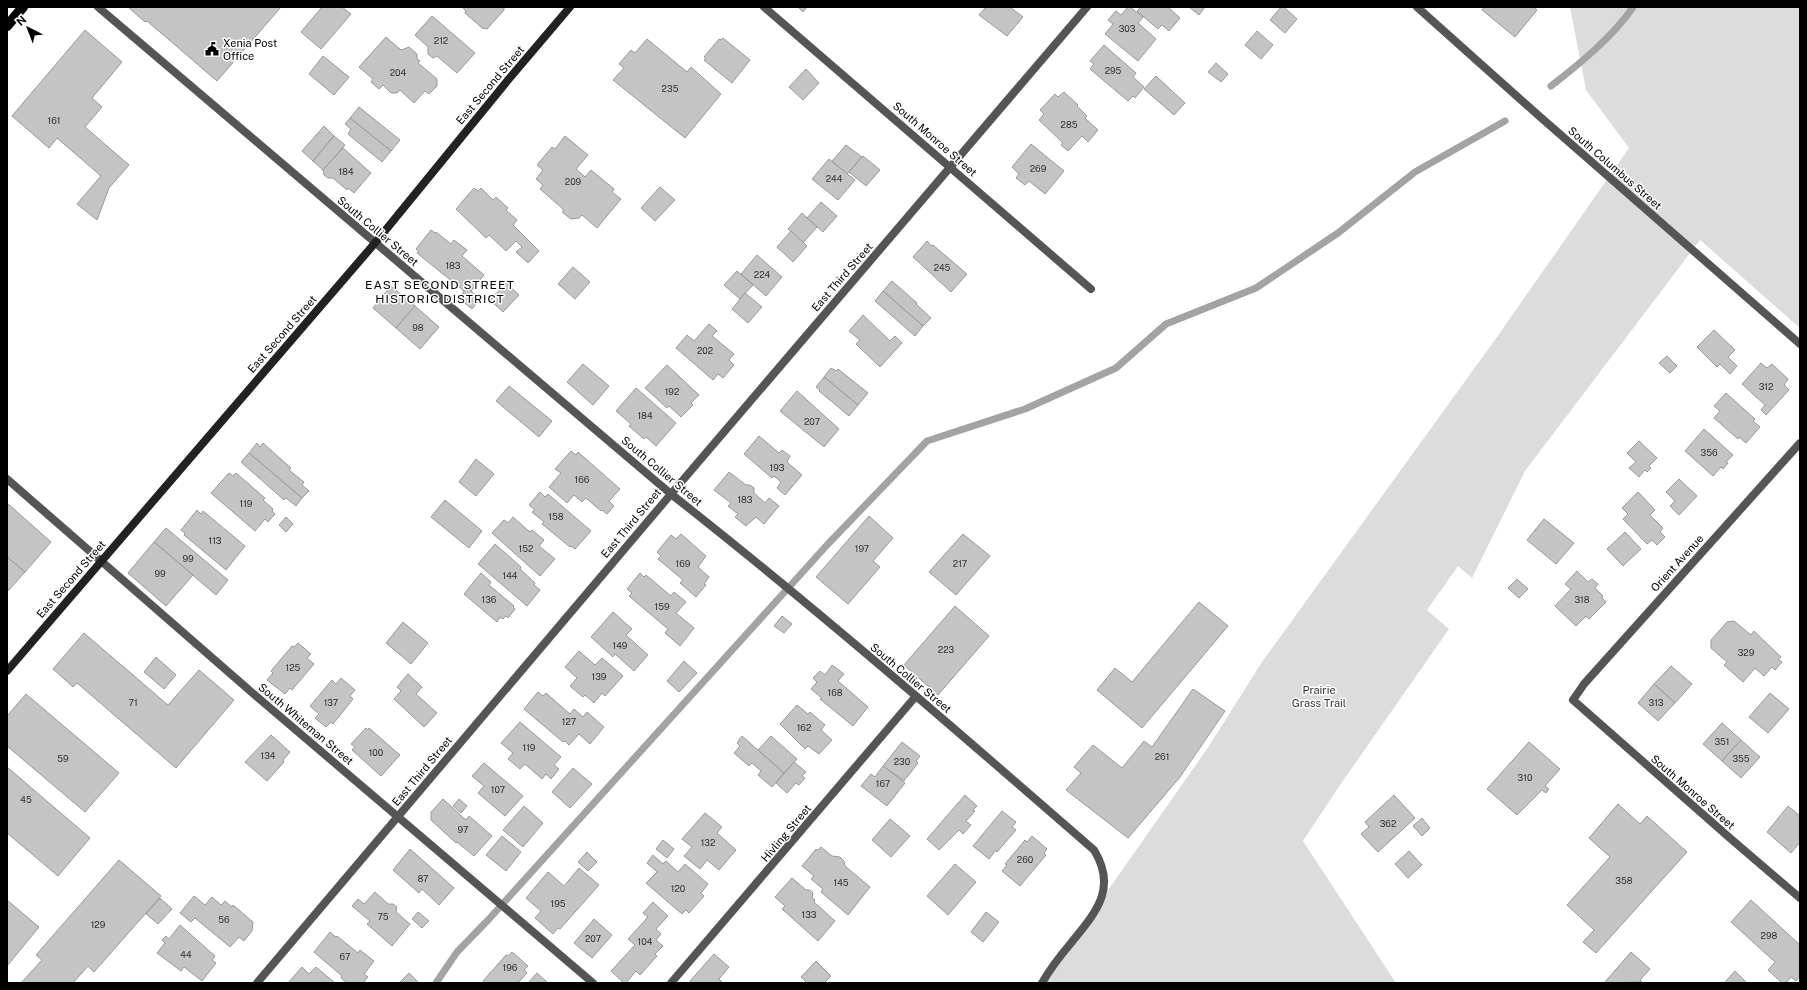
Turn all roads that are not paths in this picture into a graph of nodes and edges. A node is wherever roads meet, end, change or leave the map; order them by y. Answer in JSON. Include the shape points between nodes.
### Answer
{"nodes":[{"id":1,"x":24,"y":7,"type":"edge"},
{"id":2,"x":98,"y":7,"type":"edge"},
{"id":3,"x":570,"y":7,"type":"edge"},
{"id":4,"x":764,"y":7,"type":"edge"},
{"id":5,"x":1087,"y":7,"type":"edge"},
{"id":6,"x":1417,"y":7,"type":"edge"},
{"id":7,"x":7,"y":26,"type":"edge"},
{"id":8,"x":950,"y":167,"type":"junction"},
{"id":9,"x":375,"y":243,"type":"junction"},
{"id":10,"x":1091,"y":289,"type":"dead end"},
{"id":11,"x":1800,"y":344,"type":"edge"},
{"id":12,"x":1800,"y":443,"type":"edge"},
{"id":13,"x":7,"y":479,"type":"edge"},
{"id":14,"x":671,"y":494,"type":"junction"},
{"id":15,"x":101,"y":560,"type":"junction"},
{"id":16,"x":7,"y":671,"type":"edge"},
{"id":17,"x":916,"y":696,"type":"junction"},
{"id":18,"x":1573,"y":700,"type":"joint"},
{"id":19,"x":398,"y":816,"type":"junction"},
{"id":20,"x":1800,"y":898,"type":"edge"},
{"id":21,"x":258,"y":983,"type":"edge"},
{"id":22,"x":593,"y":983,"type":"edge"},
{"id":23,"x":671,"y":983,"type":"edge"},
{"id":24,"x":1042,"y":983,"type":"edge"}],
"edges":[{"from":1,"to":7,"type":"main road"},
{"from":2,"to":9,"type":"street","name":"South Collier Street"},
{"from":3,"to":9,"type":"main road","name":"East Second Street"},
{"from":4,"to":8,"type":"street","name":"South Monroe Street"},
{"from":5,"to":8,"type":"street","name":"East Third Street"},
{"from":6,"to":11,"type":"street","name":"South Columbus Street"},
{"from":8,"to":10,"type":"street","name":"South Monroe Street"},
{"from":8,"to":14,"type":"street","name":"East Third Street"},
{"from":9,"to":14,"type":"street","name":"South Collier Street"},
{"from":9,"to":15,"type":"main road","name":"East Second Street"},
{"from":12,"to":18,"type":"street","name":"Orient Avenue","via":[[1584,684]]},
{"from":13,"to":15,"type":"street","name":"South Whiteman Street"},
{"from":14,"to":17,"type":"street","name":"South Collier Street","via":[[779,580]]},
{"from":14,"to":19,"type":"street","name":"East Third Street"},
{"from":15,"to":16,"type":"main road","name":"East Second Street"},
{"from":15,"to":19,"type":"street","name":"South Whiteman Street"},
{"from":17,"to":23,"type":"street","name":"Hivling Street"},
{"from":17,"to":24,"type":"street","name":"South Collier Street","via":[[1098,856],[1104,874],[1103,892],[1098,907]]},
{"from":18,"to":20,"type":"street","name":"South Monroe Street"},
{"from":19,"to":21,"type":"street","name":"East Third Street"},
{"from":19,"to":22,"type":"street","name":"South Whiteman Street"}]}
